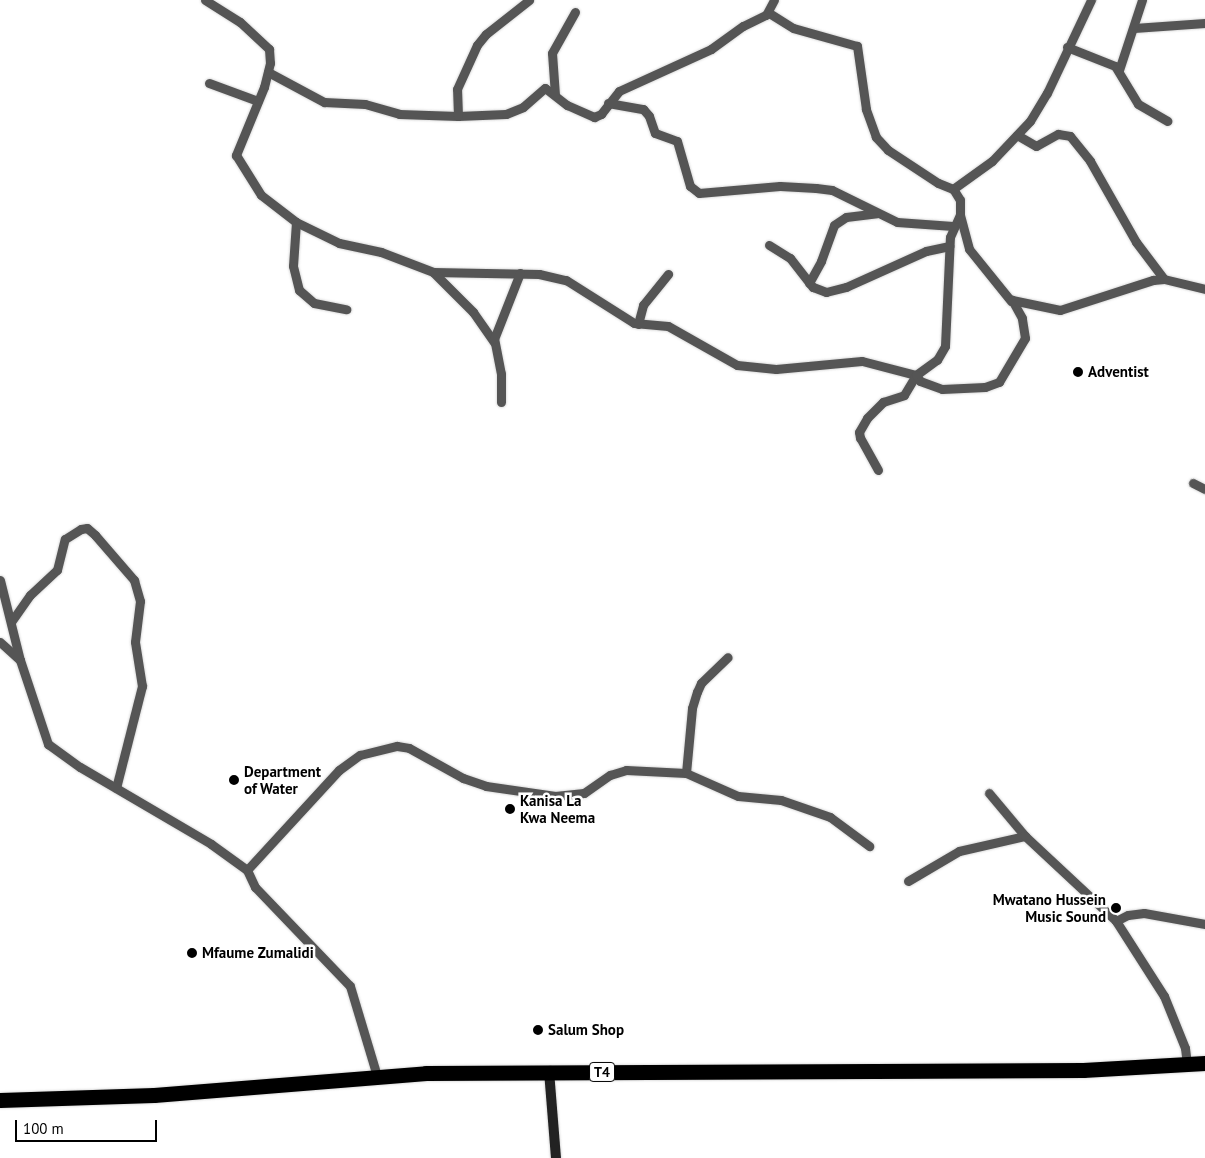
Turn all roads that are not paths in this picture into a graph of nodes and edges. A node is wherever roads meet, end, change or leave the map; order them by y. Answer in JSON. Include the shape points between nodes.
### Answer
{"nodes":[{"id":1,"x":206,"y":0,"type":"edge"},
{"id":2,"x":530,"y":0,"type":"edge"},
{"id":3,"x":774,"y":0,"type":"edge"},
{"id":4,"x":1091,"y":0,"type":"edge"},
{"id":5,"x":1142,"y":0,"type":"edge"},
{"id":6,"x":575,"y":12,"type":"dead end"},
{"id":7,"x":769,"y":12,"type":"junction"},
{"id":8,"x":1205,"y":23,"type":"edge"},
{"id":9,"x":1134,"y":28,"type":"junction"},
{"id":10,"x":1067,"y":46,"type":"junction"},
{"id":11,"x":1119,"y":70,"type":"junction"},
{"id":12,"x":268,"y":72,"type":"junction"},
{"id":13,"x":279,"y":80,"type":"junction"},
{"id":14,"x":209,"y":83,"type":"dead end"},
{"id":15,"x":264,"y":87,"type":"junction"},
{"id":16,"x":556,"y":95,"type":"junction"},
{"id":17,"x":258,"y":101,"type":"junction"},
{"id":18,"x":608,"y":103,"type":"junction"},
{"id":19,"x":458,"y":116,"type":"junction"},
{"id":20,"x":1167,"y":121,"type":"dead end"},
{"id":21,"x":1017,"y":135,"type":"junction"},
{"id":22,"x":953,"y":189,"type":"junction"},
{"id":23,"x":878,"y":213,"type":"junction"},
{"id":24,"x":960,"y":215,"type":"junction"},
{"id":25,"x":296,"y":222,"type":"junction"},
{"id":26,"x":953,"y":226,"type":"junction"},
{"id":27,"x":769,"y":245,"type":"dead end"},
{"id":28,"x":949,"y":246,"type":"junction"},
{"id":29,"x":433,"y":272,"type":"junction"},
{"id":30,"x":520,"y":273,"type":"junction"},
{"id":31,"x":668,"y":274,"type":"dead end"},
{"id":32,"x":1164,"y":279,"type":"junction"},
{"id":33,"x":808,"y":283,"type":"junction"},
{"id":34,"x":1205,"y":289,"type":"edge"},
{"id":35,"x":1011,"y":301,"type":"junction"},
{"id":36,"x":346,"y":309,"type":"dead end"},
{"id":37,"x":638,"y":324,"type":"junction"},
{"id":38,"x":494,"y":342,"type":"junction"},
{"id":39,"x":916,"y":375,"type":"junction"},
{"id":40,"x":501,"y":402,"type":"dead end"},
{"id":41,"x":878,"y":470,"type":"dead end"},
{"id":42,"x":1193,"y":483,"type":"dead end"},
{"id":43,"x":1205,"y":488,"type":"edge"},
{"id":44,"x":0,"y":580,"type":"edge"},
{"id":45,"x":11,"y":622,"type":"junction"},
{"id":46,"x":0,"y":642,"type":"edge"},
{"id":47,"x":728,"y":657,"type":"dead end"},
{"id":48,"x":20,"y":660,"type":"junction"},
{"id":49,"x":686,"y":773,"type":"junction"},
{"id":50,"x":116,"y":788,"type":"junction"},
{"id":51,"x":989,"y":792,"type":"dead end"},
{"id":52,"x":1025,"y":836,"type":"junction"},
{"id":53,"x":869,"y":846,"type":"dead end"},
{"id":54,"x":248,"y":870,"type":"junction"},
{"id":55,"x":908,"y":881,"type":"dead end"},
{"id":56,"x":1116,"y":922,"type":"junction"},
{"id":57,"x":1205,"y":924,"type":"edge"},
{"id":58,"x":1205,"y":1063,"type":"edge"},
{"id":59,"x":1187,"y":1064,"type":"junction"},
{"id":60,"x":549,"y":1072,"type":"junction"},
{"id":61,"x":377,"y":1076,"type":"junction"},
{"id":62,"x":0,"y":1100,"type":"edge"},
{"id":63,"x":556,"y":1158,"type":"edge"}],
"edges":[{"from":1,"to":12,"type":"street","via":[[233,16],[267,44],[270,52]]},
{"from":2,"to":19,"type":"street","via":[[486,34],[477,45],[457,89]]},
{"from":3,"to":7,"type":"street"},
{"from":4,"to":10,"type":"street"},
{"from":5,"to":9,"type":"street"},
{"from":6,"to":16,"type":"street","via":[[552,53]]},
{"from":7,"to":18,"type":"street","via":[[711,49],[619,90]]},
{"from":7,"to":22,"type":"street","via":[[793,28],[857,46],[866,109],[876,137],[888,150],[938,183]]},
{"from":8,"to":9,"type":"street"},
{"from":9,"to":11,"type":"street"},
{"from":10,"to":11,"type":"street","via":[[1098,57]]},
{"from":10,"to":21,"type":"street","via":[[1047,93]]},
{"from":11,"to":20,"type":"street","via":[[1138,104]]},
{"from":12,"to":13,"type":"street"},
{"from":12,"to":15,"type":"street"},
{"from":13,"to":15,"type":"street"},
{"from":13,"to":19,"type":"street","via":[[324,102],[365,104],[399,114]]},
{"from":14,"to":17,"type":"street"},
{"from":15,"to":17,"type":"street"},
{"from":16,"to":18,"type":"street","via":[[567,105],[594,116]]},
{"from":16,"to":19,"type":"street","via":[[544,88],[523,107],[506,114]]},
{"from":17,"to":25,"type":"street","via":[[237,148],[237,160],[261,196]]},
{"from":18,"to":23,"type":"street","via":[[643,109],[655,133],[677,141],[690,186],[699,192],[780,186],[816,188],[832,190]]},
{"from":21,"to":22,"type":"street","via":[[985,167]]},
{"from":21,"to":32,"type":"street","via":[[1036,146],[1058,134],[1070,136],[1090,161],[1136,242]]},
{"from":22,"to":24,"type":"street","via":[[960,200]]},
{"from":23,"to":26,"type":"street","via":[[897,222]]},
{"from":23,"to":33,"type":"street","via":[[846,217],[834,225],[821,261]]},
{"from":24,"to":26,"type":"street"},
{"from":24,"to":35,"type":"street","via":[[969,249]]},
{"from":25,"to":29,"type":"street","via":[[334,241],[381,252]]},
{"from":25,"to":36,"type":"street","via":[[293,266],[299,290],[314,303]]},
{"from":26,"to":28,"type":"street"},
{"from":27,"to":33,"type":"street","via":[[790,258]]},
{"from":28,"to":33,"type":"street","via":[[926,251],[837,290],[820,291]]},
{"from":28,"to":39,"type":"street","via":[[945,346],[937,360]]},
{"from":29,"to":30,"type":"street"},
{"from":29,"to":38,"type":"street","via":[[473,312]]},
{"from":30,"to":37,"type":"street","via":[[572,282]]},
{"from":30,"to":38,"type":"street"},
{"from":31,"to":37,"type":"street","via":[[643,305]]},
{"from":32,"to":34,"type":"street"},
{"from":32,"to":35,"type":"street","via":[[1140,283],[1060,310]]},
{"from":35,"to":39,"type":"street","via":[[1022,318],[1025,338],[998,382],[985,387],[942,390],[920,381]]},
{"from":37,"to":39,"type":"street","via":[[668,326],[721,358],[742,366],[776,369],[862,361]]},
{"from":38,"to":40,"type":"street","via":[[501,374]]},
{"from":39,"to":41,"type":"street","via":[[904,395],[883,402],[859,432]]},
{"from":42,"to":43,"type":"street"},
{"from":44,"to":45,"type":"street"},
{"from":45,"to":48,"type":"street"},
{"from":45,"to":50,"type":"street","via":[[30,596],[57,570],[65,539],[81,529],[87,528],[100,539],[134,580],[140,601],[135,642],[142,686]]},
{"from":46,"to":48,"type":"street"},
{"from":47,"to":49,"type":"street","via":[[701,682],[697,692],[692,708]]},
{"from":48,"to":50,"type":"street","via":[[48,744]]},
{"from":49,"to":53,"type":"street","via":[[738,796],[781,800],[830,817]]},
{"from":49,"to":54,"type":"street","via":[[626,770],[610,775],[584,793],[555,796],[486,786],[462,778],[409,748],[385,747],[360,755],[339,770]]},
{"from":50,"to":54,"type":"street","via":[[211,844]]},
{"from":51,"to":52,"type":"street"},
{"from":52,"to":55,"type":"street","via":[[959,851]]},
{"from":52,"to":56,"type":"street"},
{"from":54,"to":61,"type":"street","via":[[255,887],[350,986]]},
{"from":56,"to":57,"type":"street","via":[[1128,915],[1144,913]]},
{"from":56,"to":59,"type":"street","via":[[1164,996],[1185,1048]]},
{"from":58,"to":59,"type":"highway","number":"T4"},
{"from":59,"to":60,"type":"highway","number":"T4","via":[[1083,1070]]},
{"from":60,"to":61,"type":"highway","number":"T4"},
{"from":60,"to":63,"type":"street"},
{"from":61,"to":62,"type":"highway","number":"T4","via":[[154,1095]]}]}
